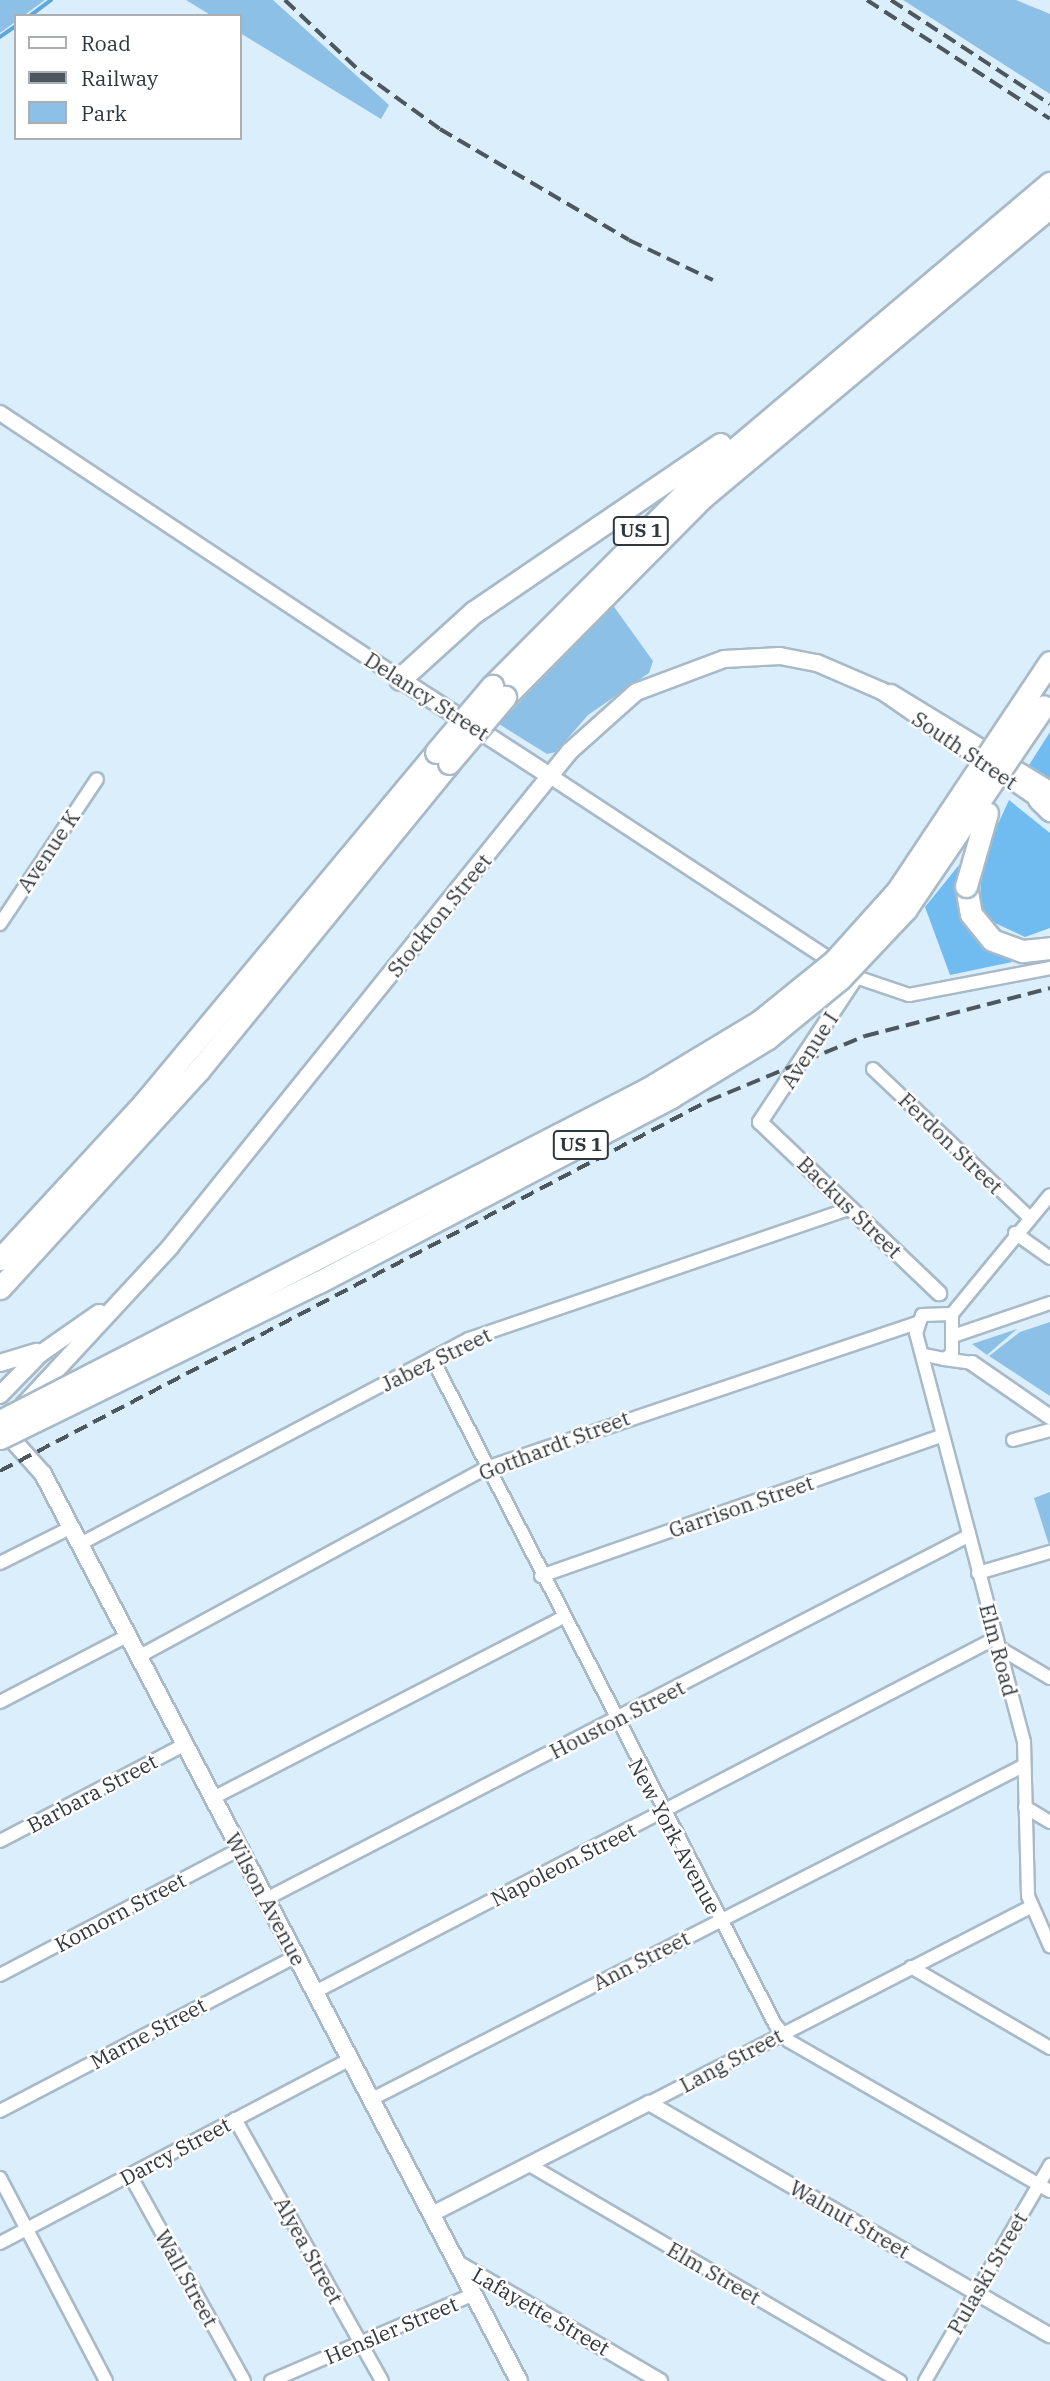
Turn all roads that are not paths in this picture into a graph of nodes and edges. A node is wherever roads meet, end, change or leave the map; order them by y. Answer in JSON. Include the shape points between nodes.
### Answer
{"nodes":[{"id":1,"x":1050,"y":183,"type":"edge"},
{"id":2,"x":1050,"y":207,"type":"edge"},
{"id":3,"x":812,"y":393,"type":"junction"},
{"id":4,"x":0,"y":413,"type":"edge"},
{"id":5,"x":1050,"y":662,"type":"edge"},
{"id":6,"x":838,"y":670,"type":"joint"},
{"id":7,"x":400,"y":679,"type":"junction"},
{"id":8,"x":1047,"y":701,"type":"edge"},
{"id":9,"x":443,"y":758,"type":"junction"},
{"id":10,"x":550,"y":776,"type":"junction"},
{"id":11,"x":97,"y":779,"type":"dead end"},
{"id":12,"x":1047,"y":801,"type":"edge"},
{"id":13,"x":0,"y":924,"type":"edge"},
{"id":14,"x":1050,"y":948,"type":"edge"},
{"id":15,"x":1050,"y":968,"type":"edge"},
{"id":16,"x":856,"y":976,"type":"junction"},
{"id":17,"x":873,"y":1069,"type":"dead end"},
{"id":18,"x":760,"y":1122,"type":"joint"},
{"id":19,"x":1050,"y":1195,"type":"edge"},
{"id":20,"x":851,"y":1208,"type":"junction"},
{"id":21,"x":1029,"y":1217,"type":"junction"},
{"id":22,"x":1015,"y":1233,"type":"junction"},
{"id":23,"x":1050,"y":1258,"type":"edge"},
{"id":24,"x":0,"y":1259,"type":"edge"},
{"id":25,"x":0,"y":1288,"type":"edge"},
{"id":26,"x":939,"y":1293,"type":"joint"},
{"id":27,"x":1050,"y":1303,"type":"edge"},
{"id":28,"x":113,"y":1305,"type":"junction"},
{"id":29,"x":945,"y":1312,"type":"junction"},
{"id":30,"x":917,"y":1324,"type":"junction"},
{"id":31,"x":955,"y":1340,"type":"junction"},
{"id":32,"x":51,"y":1346,"type":"junction"},
{"id":33,"x":925,"y":1355,"type":"junction"},
{"id":34,"x":432,"y":1358,"type":"junction"},
{"id":35,"x":944,"y":1359,"type":"junction"},
{"id":36,"x":0,"y":1363,"type":"edge"},
{"id":37,"x":972,"y":1363,"type":"junction"},
{"id":38,"x":0,"y":1395,"type":"edge"},
{"id":39,"x":1050,"y":1417,"type":"edge"},
{"id":40,"x":0,"y":1429,"type":"edge"},
{"id":41,"x":1050,"y":1430,"type":"edge"},
{"id":42,"x":941,"y":1436,"type":"junction"},
{"id":43,"x":1013,"y":1440,"type":"dead end"},
{"id":44,"x":486,"y":1468,"type":"junction"},
{"id":45,"x":70,"y":1528,"type":"junction"},
{"id":46,"x":966,"y":1537,"type":"junction"},
{"id":47,"x":80,"y":1544,"type":"junction"},
{"id":48,"x":1050,"y":1552,"type":"edge"},
{"id":49,"x":0,"y":1563,"type":"edge"},
{"id":50,"x":978,"y":1573,"type":"junction"},
{"id":51,"x":541,"y":1576,"type":"junction"},
{"id":52,"x":563,"y":1617,"type":"junction"},
{"id":53,"x":127,"y":1636,"type":"junction"},
{"id":54,"x":998,"y":1644,"type":"junction"},
{"id":55,"x":138,"y":1657,"type":"junction"},
{"id":56,"x":1050,"y":1678,"type":"edge"},
{"id":57,"x":0,"y":1702,"type":"edge"},
{"id":58,"x":615,"y":1720,"type":"junction"},
{"id":59,"x":184,"y":1745,"type":"junction"},
{"id":60,"x":1023,"y":1766,"type":"junction"},
{"id":61,"x":213,"y":1797,"type":"junction"},
{"id":62,"x":1025,"y":1807,"type":"junction"},
{"id":63,"x":664,"y":1812,"type":"junction"},
{"id":64,"x":1050,"y":1822,"type":"edge"},
{"id":65,"x":0,"y":1841,"type":"edge"},
{"id":66,"x":240,"y":1849,"type":"junction"},
{"id":67,"x":266,"y":1899,"type":"junction"},
{"id":68,"x":1030,"y":1908,"type":"junction"},
{"id":69,"x":719,"y":1920,"type":"junction"},
{"id":70,"x":1050,"y":1946,"type":"edge"},
{"id":71,"x":296,"y":1956,"type":"junction"},
{"id":72,"x":911,"y":1967,"type":"junction"},
{"id":73,"x":0,"y":1975,"type":"edge"},
{"id":74,"x":315,"y":1992,"type":"junction"},
{"id":75,"x":782,"y":2033,"type":"junction"},
{"id":76,"x":1050,"y":2048,"type":"edge"},
{"id":77,"x":350,"y":2059,"type":"junction"},
{"id":78,"x":373,"y":2099,"type":"junction"},
{"id":79,"x":649,"y":2103,"type":"junction"},
{"id":80,"x":0,"y":2111,"type":"edge"},
{"id":81,"x":235,"y":2119,"type":"junction"},
{"id":82,"x":528,"y":2164,"type":"junction"},
{"id":83,"x":1050,"y":2165,"type":"edge"},
{"id":84,"x":130,"y":2175,"type":"junction"},
{"id":85,"x":0,"y":2178,"type":"edge"},
{"id":86,"x":1044,"y":2188,"type":"edge"},
{"id":87,"x":432,"y":2214,"type":"junction"},
{"id":88,"x":27,"y":2229,"type":"junction"},
{"id":89,"x":0,"y":2243,"type":"edge"},
{"id":90,"x":458,"y":2263,"type":"junction"},
{"id":91,"x":976,"y":2292,"type":"junction"},
{"id":92,"x":474,"y":2294,"type":"junction"},
{"id":93,"x":1050,"y":2334,"type":"edge"},
{"id":94,"x":361,"y":2343,"type":"junction"},
{"id":95,"x":106,"y":2381,"type":"edge"},
{"id":96,"x":244,"y":2381,"type":"edge"},
{"id":97,"x":271,"y":2381,"type":"edge"},
{"id":98,"x":382,"y":2381,"type":"edge"},
{"id":99,"x":519,"y":2381,"type":"edge"},
{"id":100,"x":660,"y":2381,"type":"edge"},
{"id":101,"x":900,"y":2381,"type":"edge"},
{"id":102,"x":925,"y":2381,"type":"edge"}],
"edges":[{"from":1,"to":3,"type":"highway"},
{"from":2,"to":3,"type":"highway"},
{"from":3,"to":7,"type":"highway","via":[[474,612]]},
{"from":3,"to":9,"type":"highway","bridge":true,"via":[[499,692]]},
{"from":4,"to":7,"type":"street","name":"Delancy Street"},
{"from":5,"to":40,"type":"highway","bridge":true,"via":[[891,898],[834,961],[760,1021],[647,1089]]},
{"from":6,"to":10,"type":"main road","name":"Stockton Street","via":[[762,656],[675,672],[606,713]]},
{"from":6,"to":12,"type":"main road","name":"South Street","via":[[882,691]]},
{"from":7,"to":10,"type":"main road","name":"Delancy Street"},
{"from":8,"to":14,"type":"highway","bridge":true,"via":[[982,825],[966,886],[971,914],[992,940],[1023,951]]},
{"from":8,"to":40,"type":"highway","number":"US 1","bridge":true,"via":[[906,909],[834,985],[760,1043],[654,1106],[319,1282]]},
{"from":9,"to":24,"type":"highway","via":[[143,1104]]},
{"from":9,"to":25,"type":"highway","via":[[191,1080]]},
{"from":10,"to":16,"type":"street","name":"Delancy Street"},
{"from":10,"to":28,"type":"main road","name":"Stockton Street","via":[[170,1247]]},
{"from":11,"to":13,"type":"street","name":"Avenue K"},
{"from":15,"to":16,"type":"street","via":[[909,995]]},
{"from":16,"to":18,"type":"street","name":"Avenue I"},
{"from":17,"to":21,"type":"street","name":"Ferdon Street"},
{"from":18,"to":20,"type":"street","name":"Backus Street"},
{"from":19,"to":21,"type":"street","name":"Gotthardt Street"},
{"from":20,"to":26,"type":"street","name":"Backus Street"},
{"from":20,"to":34,"type":"street","name":"Jabez Street","via":[[469,1339]]},
{"from":21,"to":22,"type":"street","name":"Gotthardt Street"},
{"from":22,"to":23,"type":"street"},
{"from":22,"to":29,"type":"street","name":"Gotthardt Street"},
{"from":26,"to":29,"type":"street"},
{"from":27,"to":31,"type":"street"},
{"from":28,"to":32,"type":"main road","name":"Stockton Street"},
{"from":28,"to":40,"type":"main road","name":"Stockton Street"},
{"from":29,"to":30,"type":"street","name":"Gotthardt Street"},
{"from":29,"to":31,"type":"street"},
{"from":30,"to":33,"type":"street","name":"Elm Road"},
{"from":30,"to":44,"type":"street","name":"Gotthardt Street"},
{"from":31,"to":35,"type":"street"},
{"from":31,"to":37,"type":"street"},
{"from":32,"to":36,"type":"main road"},
{"from":32,"to":38,"type":"main road","name":"Stockton Street"},
{"from":33,"to":35,"type":"street"},
{"from":33,"to":42,"type":"street","name":"Elm Road"},
{"from":34,"to":44,"type":"street","name":"New York Avenue"},
{"from":34,"to":47,"type":"street","name":"Jabez Street"},
{"from":35,"to":37,"type":"street"},
{"from":37,"to":39,"type":"street"},
{"from":40,"to":45,"type":"main road","name":"Wilson Avenue","via":[[43,1474]]},
{"from":41,"to":43,"type":"street"},
{"from":42,"to":46,"type":"street","name":"Elm Road"},
{"from":42,"to":51,"type":"street","name":"Garrison Street"},
{"from":44,"to":51,"type":"street","name":"New York Avenue"},
{"from":44,"to":55,"type":"street","name":"Gotthardt Street"},
{"from":45,"to":47,"type":"main road","name":"Wilson Avenue"},
{"from":45,"to":49,"type":"street"},
{"from":46,"to":50,"type":"street","name":"Elm Road"},
{"from":46,"to":58,"type":"street","name":"Houston Street"},
{"from":47,"to":53,"type":"main road","name":"Wilson Avenue"},
{"from":48,"to":50,"type":"street"},
{"from":50,"to":54,"type":"street","name":"Elm Road"},
{"from":51,"to":52,"type":"street","name":"New York Avenue"},
{"from":52,"to":58,"type":"street","name":"New York Avenue"},
{"from":52,"to":61,"type":"street"},
{"from":53,"to":55,"type":"main road","name":"Wilson Avenue"},
{"from":53,"to":57,"type":"street"},
{"from":54,"to":56,"type":"street"},
{"from":54,"to":60,"type":"street","name":"Elm Road","via":[[1024,1742]]},
{"from":54,"to":63,"type":"street","name":"Napoleon Street"},
{"from":55,"to":59,"type":"main road","name":"Wilson Avenue"},
{"from":58,"to":63,"type":"street","name":"New York Avenue"},
{"from":58,"to":67,"type":"street","name":"Houston Street"},
{"from":59,"to":61,"type":"main road","name":"Wilson Avenue"},
{"from":59,"to":65,"type":"street","name":"Barbara Street"},
{"from":60,"to":62,"type":"street","name":"Elm Road"},
{"from":60,"to":69,"type":"street","name":"Ann Street"},
{"from":61,"to":66,"type":"main road","name":"Wilson Avenue"},
{"from":62,"to":64,"type":"street"},
{"from":62,"to":68,"type":"street","name":"Elm Road"},
{"from":63,"to":69,"type":"street","name":"New York Avenue"},
{"from":63,"to":74,"type":"street","name":"Napoleon Street"},
{"from":66,"to":67,"type":"main road","name":"Wilson Avenue"},
{"from":66,"to":73,"type":"street","name":"Komorn Street"},
{"from":67,"to":71,"type":"main road","name":"Wilson Avenue"},
{"from":68,"to":70,"type":"street","name":"Elm Road"},
{"from":68,"to":72,"type":"street","name":"Lang Street"},
{"from":69,"to":75,"type":"street","name":"New York Avenue"},
{"from":69,"to":78,"type":"street","name":"Ann Street"},
{"from":71,"to":74,"type":"main road","name":"Wilson Avenue"},
{"from":71,"to":80,"type":"street","name":"Marne Street"},
{"from":72,"to":75,"type":"street","name":"Lang Street"},
{"from":72,"to":76,"type":"street"},
{"from":74,"to":77,"type":"main road","name":"Wilson Avenue"},
{"from":75,"to":79,"type":"street","name":"Lang Street"},
{"from":75,"to":86,"type":"street"},
{"from":77,"to":78,"type":"main road","name":"Wilson Avenue"},
{"from":77,"to":81,"type":"street","name":"Darcy Street"},
{"from":78,"to":87,"type":"main road","name":"Wilson Avenue"},
{"from":79,"to":82,"type":"street","name":"Lang Street"},
{"from":79,"to":91,"type":"street","name":"Walnut Street"},
{"from":81,"to":84,"type":"street","name":"Darcy Street"},
{"from":81,"to":94,"type":"street","name":"Alyea Street"},
{"from":82,"to":87,"type":"street","name":"Lang Street"},
{"from":82,"to":101,"type":"street","name":"Elm Street"},
{"from":83,"to":86,"type":"street","name":"Pulaski Street"},
{"from":84,"to":88,"type":"street","name":"Darcy Street"},
{"from":84,"to":96,"type":"street","name":"Wall Street"},
{"from":85,"to":88,"type":"street"},
{"from":86,"to":91,"type":"street","name":"Pulaski Street"},
{"from":87,"to":90,"type":"main road","name":"Wilson Avenue"},
{"from":88,"to":89,"type":"street","name":"Darcy Street"},
{"from":88,"to":95,"type":"street"},
{"from":90,"to":92,"type":"main road","name":"Wilson Avenue"},
{"from":90,"to":100,"type":"street","name":"Lafayette Street"},
{"from":91,"to":93,"type":"street","name":"Walnut Street"},
{"from":91,"to":102,"type":"street","name":"Pulaski Street"},
{"from":92,"to":94,"type":"street","name":"Hensler Street"},
{"from":92,"to":99,"type":"main road","name":"Wilson Avenue"},
{"from":94,"to":97,"type":"street","name":"Hensler Street"},
{"from":94,"to":98,"type":"street","name":"Alyea Street"}]}
